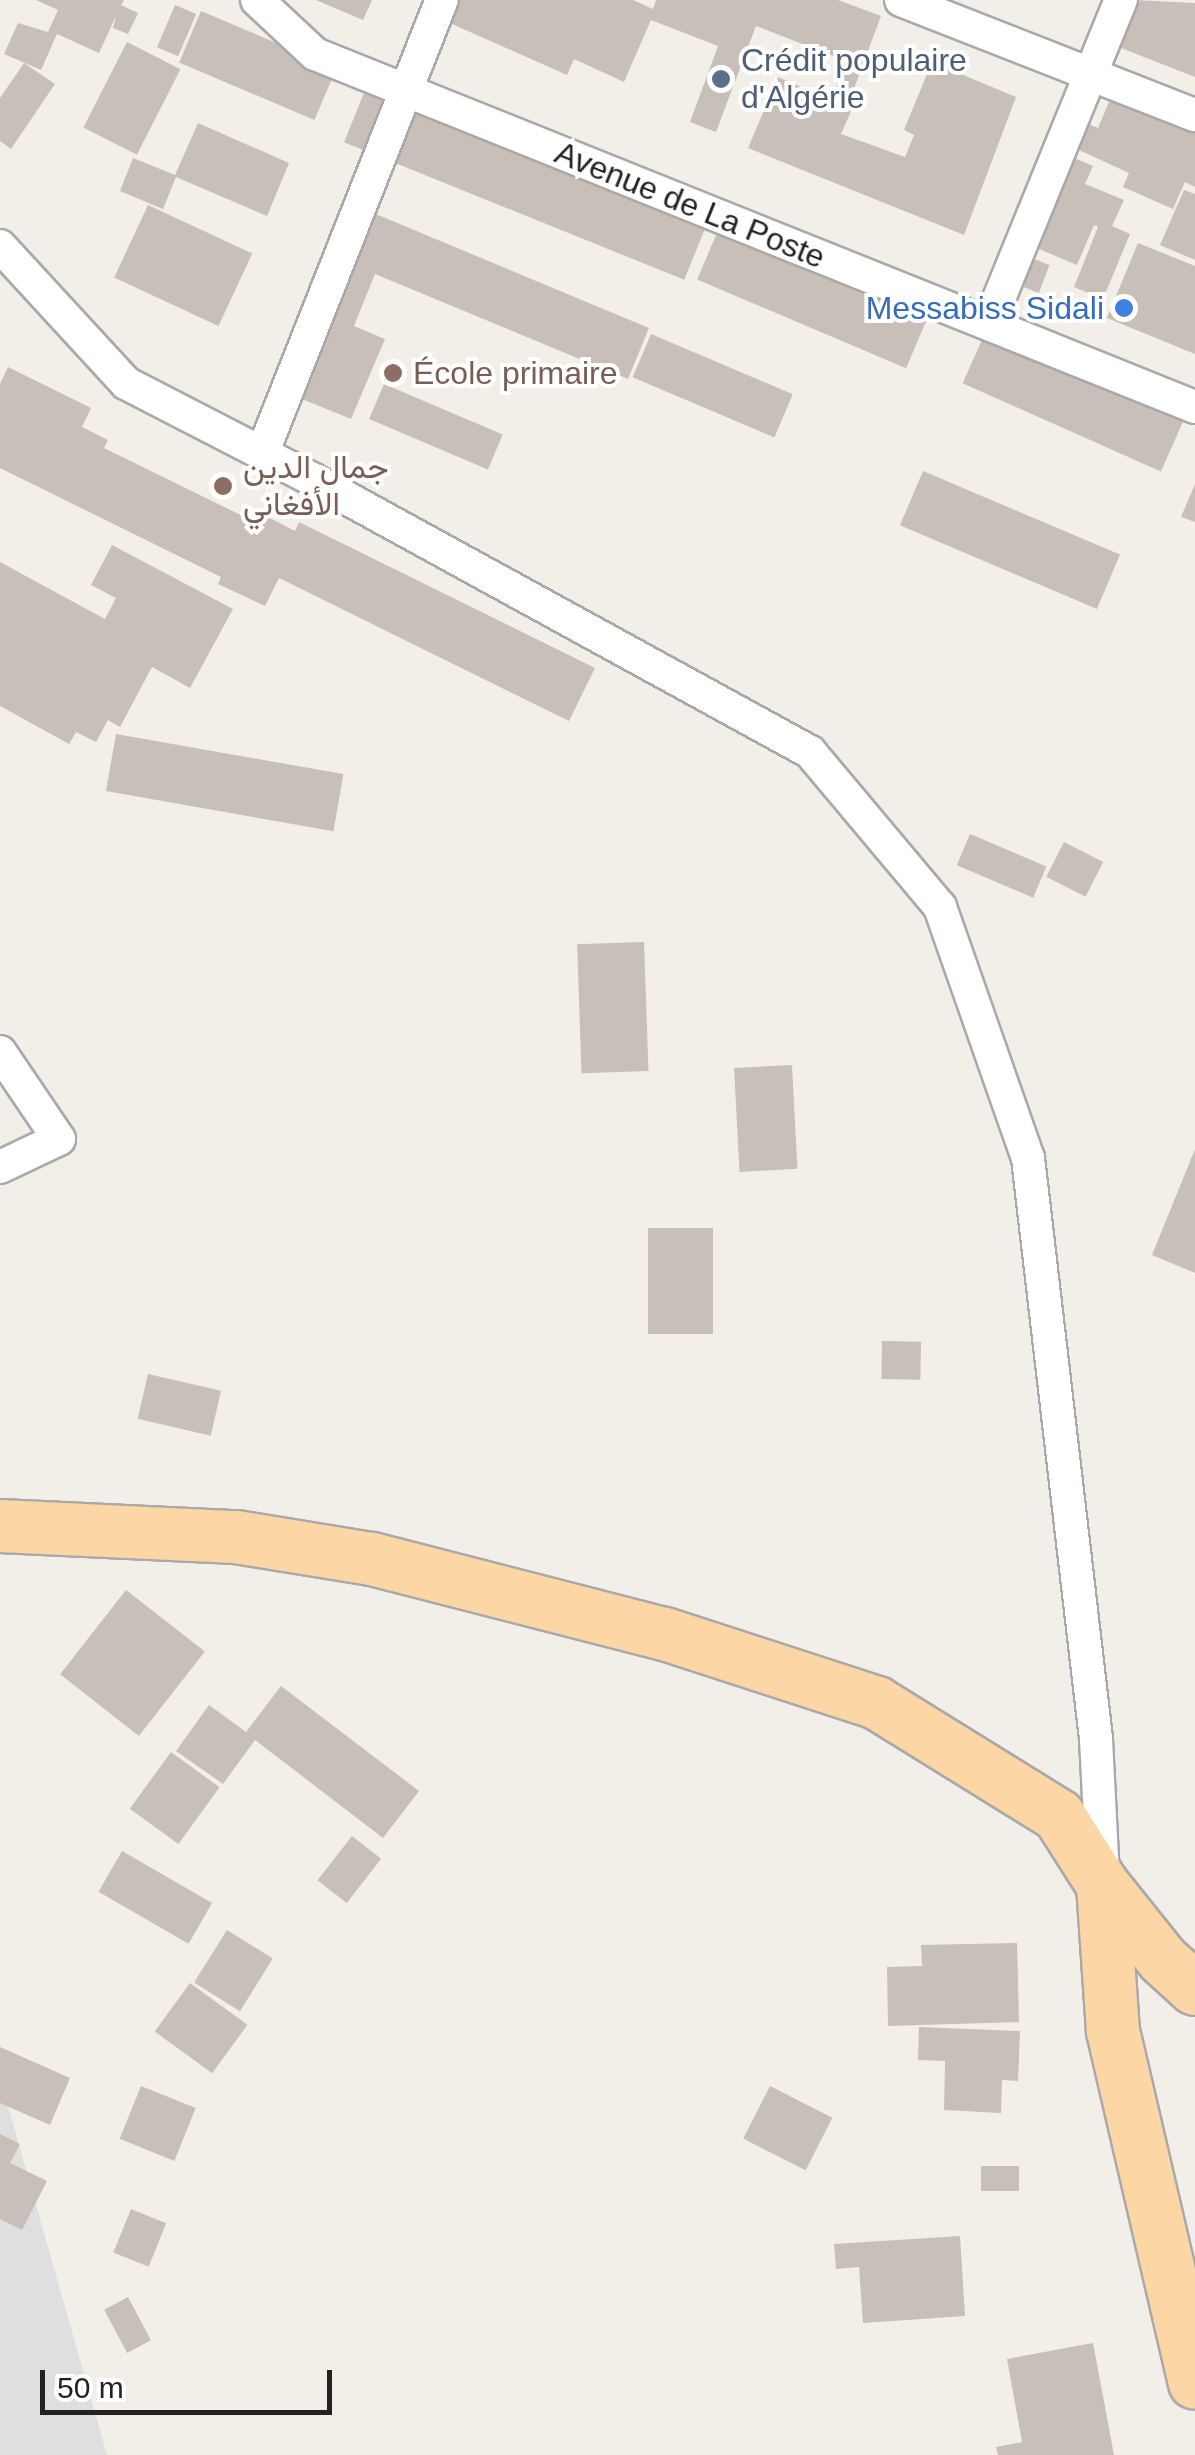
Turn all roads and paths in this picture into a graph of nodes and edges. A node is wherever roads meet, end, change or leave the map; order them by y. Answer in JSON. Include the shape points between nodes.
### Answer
{"nodes":[{"id":1,"x":257,"y":0,"type":"edge"},
{"id":2,"x":442,"y":0,"type":"edge"},
{"id":3,"x":901,"y":0,"type":"edge"},
{"id":4,"x":1121,"y":0,"type":"edge"},
{"id":5,"x":1090,"y":73,"type":"junction"},
{"id":6,"x":404,"y":91,"type":"junction"},
{"id":7,"x":1195,"y":114,"type":"edge"},
{"id":8,"x":0,"y":246,"type":"edge"},
{"id":9,"x":989,"y":323,"type":"junction"},
{"id":10,"x":1195,"y":407,"type":"edge"},
{"id":11,"x":262,"y":454,"type":"junction"},
{"id":12,"x":0,"y":1052,"type":"edge"},
{"id":13,"x":0,"y":1168,"type":"edge"},
{"id":14,"x":0,"y":1526,"type":"edge"},
{"id":15,"x":1103,"y":1885,"type":"junction"},
{"id":16,"x":1195,"y":1989,"type":"edge"},
{"id":17,"x":1195,"y":2383,"type":"edge"}],
"edges":[{"from":1,"to":6,"type":"street","name":"Avenue de La Poste","via":[[315,54]]},
{"from":2,"to":6,"type":"street"},
{"from":3,"to":5,"type":"street"},
{"from":4,"to":5,"type":"street"},
{"from":5,"to":7,"type":"street"},
{"from":5,"to":9,"type":"street"},
{"from":6,"to":9,"type":"street","name":"Avenue de La Poste"},
{"from":6,"to":11,"type":"street"},
{"from":8,"to":11,"type":"street","via":[[126,384]]},
{"from":9,"to":10,"type":"street","name":"Avenue de La Poste"},
{"from":11,"to":15,"type":"street","via":[[810,752],[940,907],[1028,1158],[1096,1739]]},
{"from":12,"to":13,"type":"street","via":[[59,1139]]},
{"from":14,"to":15,"type":"main road","via":[[236,1537],[333,1553],[683,1639],[877,1703],[1059,1816]]},
{"from":15,"to":16,"type":"main road"},
{"from":15,"to":17,"type":"main road","via":[[1112,2031]]}]}
